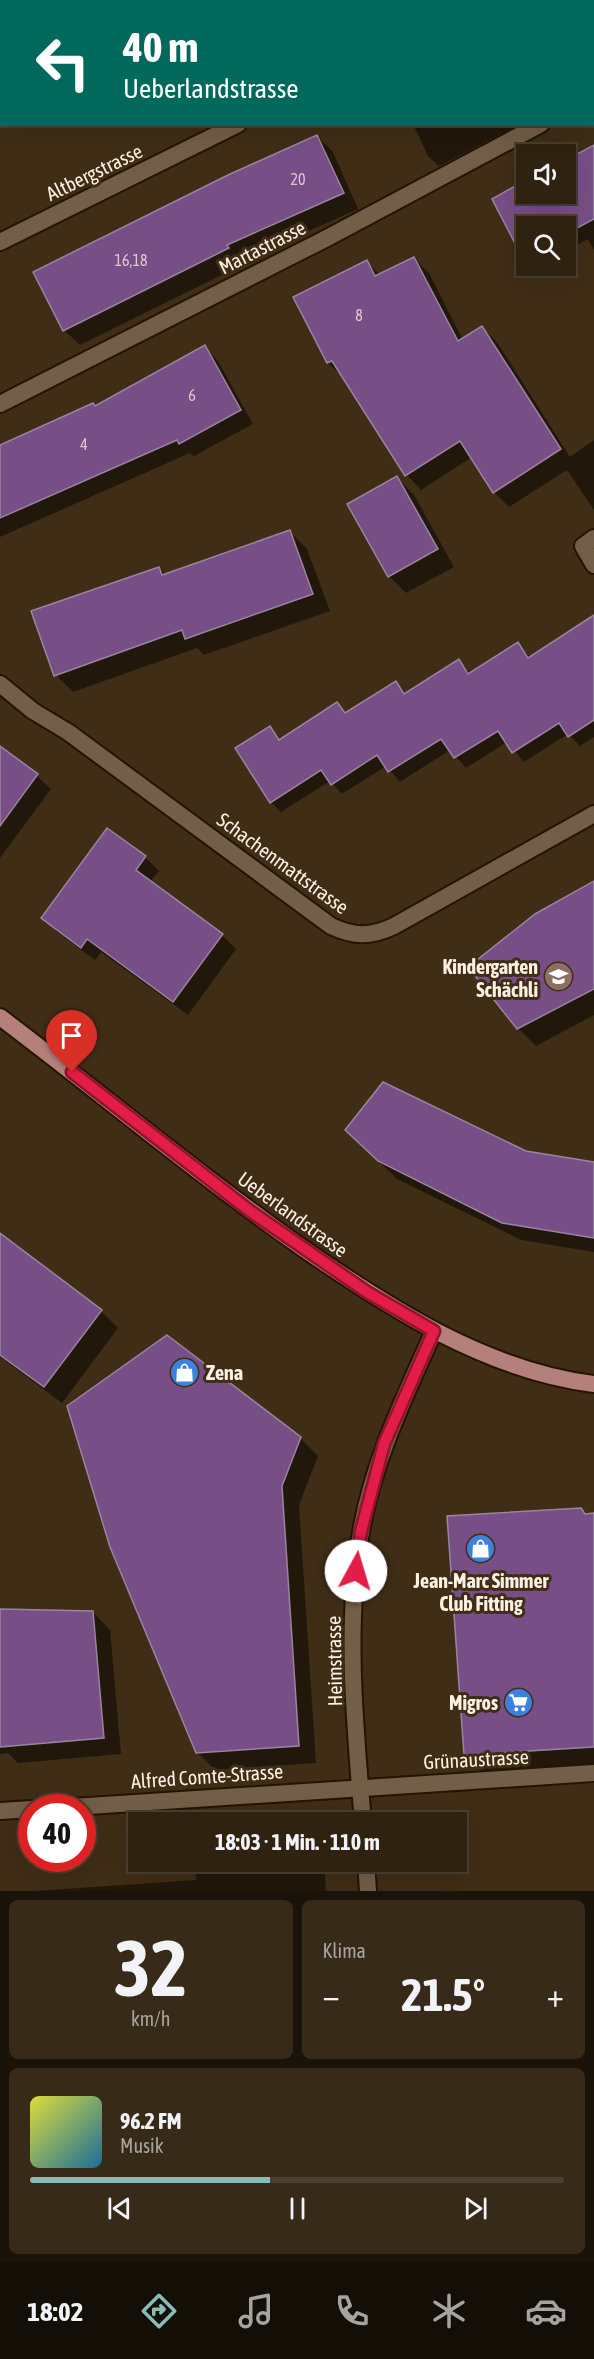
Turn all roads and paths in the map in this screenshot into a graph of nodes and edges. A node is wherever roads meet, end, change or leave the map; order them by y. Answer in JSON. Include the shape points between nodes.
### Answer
{"nodes":[{"id":1,"x":234,"y":126,"type":"edge"},
{"id":2,"x":537,"y":126,"type":"edge"},
{"id":3,"x":0,"y":242,"type":"edge"},
{"id":4,"x":0,"y":404,"type":"edge"},
{"id":5,"x":594,"y":538,"type":"edge"},
{"id":6,"x":594,"y":565,"type":"edge"},
{"id":7,"x":0,"y":684,"type":"edge"},
{"id":8,"x":594,"y":814,"type":"edge"},
{"id":9,"x":0,"y":1017,"type":"edge"},
{"id":10,"x":434,"y":1331,"type":"junction"},
{"id":11,"x":594,"y":1384,"type":"edge"},
{"id":12,"x":594,"y":1773,"type":"edge"},
{"id":13,"x":360,"y":1787,"type":"junction"},
{"id":14,"x":96,"y":1805,"type":"edge"},
{"id":15,"x":18,"y":1810,"type":"edge"},
{"id":16,"x":0,"y":1811,"type":"edge"},
{"id":17,"x":362,"y":1812,"type":"edge"},
{"id":18,"x":367,"y":1872,"type":"edge"},
{"id":19,"x":368,"y":1891,"type":"edge"}],
"edges":[{"from":1,"to":3,"type":"street","name":"Altbergstrasse"},
{"from":2,"to":4,"type":"street","name":"Martastrasse"},
{"from":5,"to":6,"type":"street","via":[[583,546]]},
{"from":7,"to":8,"type":"street","name":"Schachenmattstrasse","via":[[331,926],[351,934],[365,936],[394,926]]},
{"from":9,"to":10,"type":"main road","name":"Ueberlandstrasse","via":[[250,1211],[367,1292]]},
{"from":10,"to":11,"type":"main road","name":"Ueberlandstrasse","via":[[537,1374]]},
{"from":10,"to":13,"type":"street","name":"Heimstrasse","via":[[384,1444],[361,1531],[352,1638]]},
{"from":12,"to":13,"type":"street","name":"Grünaustrasse"},
{"from":13,"to":14,"type":"street","name":"Alfred Comte-Strasse"},
{"from":13,"to":17,"type":"street","name":"Heimstrasse"},
{"from":15,"to":16,"type":"street"},
{"from":18,"to":19,"type":"street"}]}
